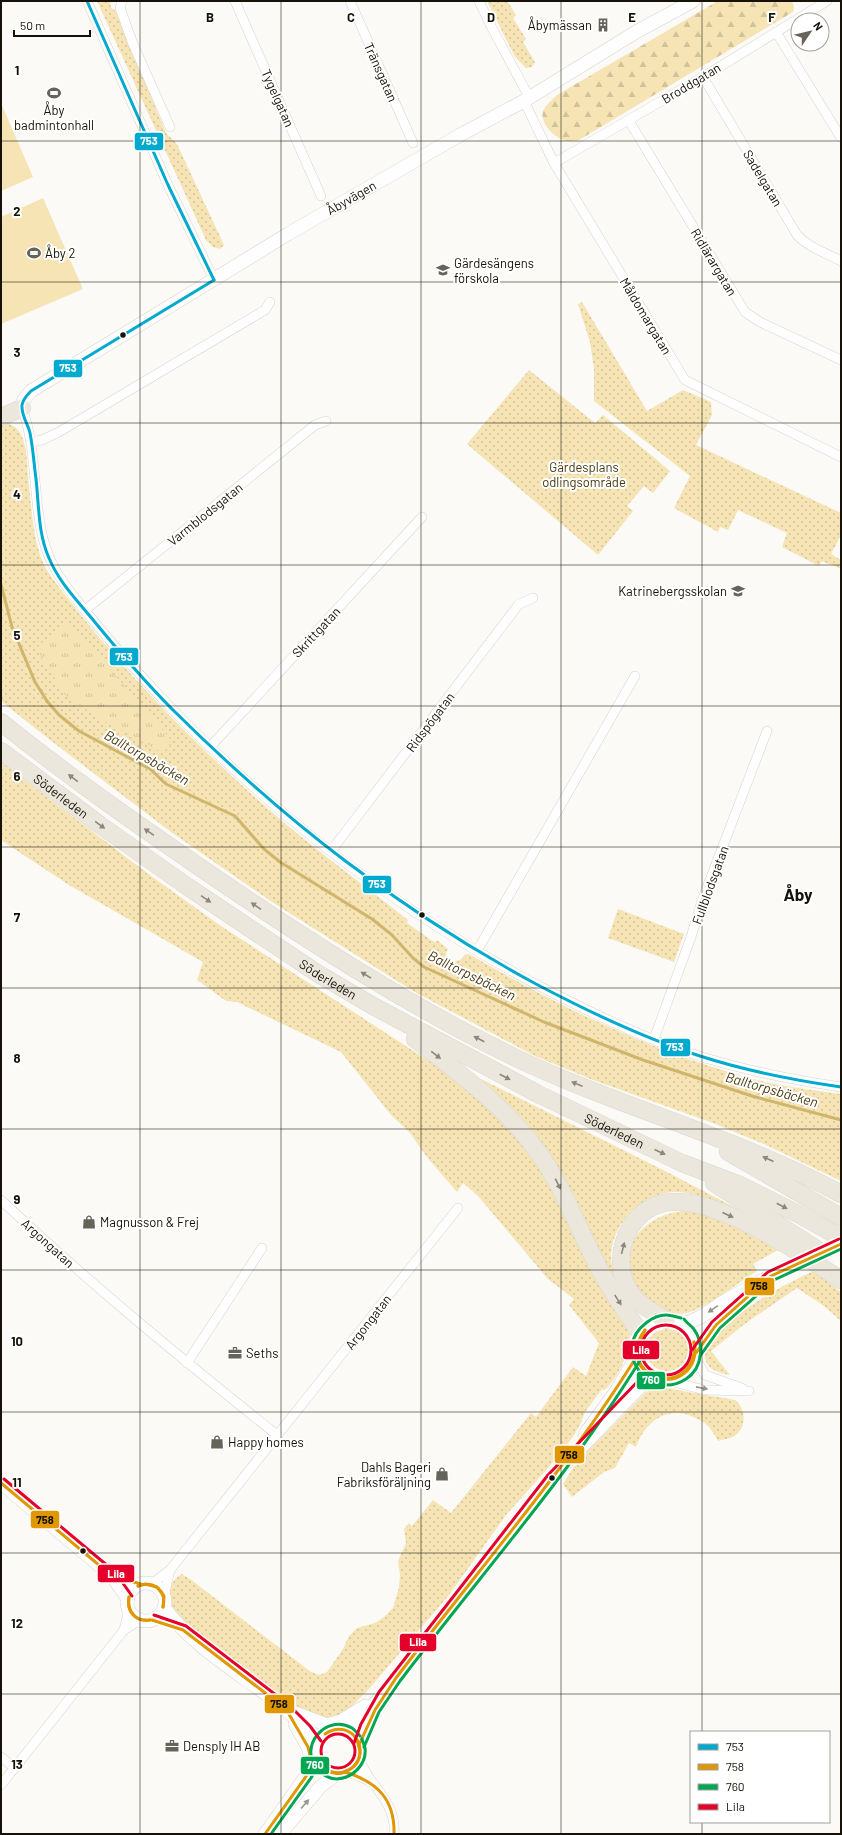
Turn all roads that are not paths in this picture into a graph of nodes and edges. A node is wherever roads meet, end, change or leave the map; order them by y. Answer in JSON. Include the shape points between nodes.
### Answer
{"nodes":[{"id":1,"x":87,"y":1,"type":"edge"},
{"id":2,"x":122,"y":1,"type":"edge"},
{"id":3,"x":235,"y":1,"type":"edge"},
{"id":4,"x":350,"y":1,"type":"edge"},
{"id":5,"x":479,"y":1,"type":"edge"},
{"id":6,"x":693,"y":1,"type":"edge"},
{"id":7,"x":826,"y":1,"type":"edge"},
{"id":8,"x":776,"y":32,"type":"junction"},
{"id":9,"x":703,"y":77,"type":"junction"},
{"id":10,"x":527,"y":99,"type":"junction"},
{"id":11,"x":628,"y":121,"type":"junction"},
{"id":12,"x":170,"y":127,"type":"dead end"},
{"id":13,"x":841,"y":138,"type":"edge"},
{"id":14,"x":413,"y":143,"type":"dead end"},
{"id":15,"x":554,"y":163,"type":"junction"},
{"id":16,"x":321,"y":196,"type":"dead end"},
{"id":17,"x":841,"y":261,"type":"edge"},
{"id":18,"x":214,"y":280,"type":"junction"},
{"id":19,"x":270,"y":302,"type":"dead end"},
{"id":20,"x":841,"y":360,"type":"edge"},
{"id":21,"x":22,"y":408,"type":"junction"},
{"id":22,"x":1,"y":418,"type":"edge"},
{"id":23,"x":326,"y":421,"type":"dead end"},
{"id":24,"x":31,"y":442,"type":"junction"},
{"id":25,"x":841,"y":457,"type":"edge"},
{"id":26,"x":422,"y":517,"type":"dead end"},
{"id":27,"x":533,"y":598,"type":"dead end"},
{"id":28,"x":85,"y":610,"type":"junction"},
{"id":29,"x":635,"y":676,"type":"dead end"},
{"id":30,"x":1,"y":722,"type":"edge"},
{"id":31,"x":768,"y":731,"type":"dead end"},
{"id":32,"x":210,"y":747,"type":"junction"},
{"id":33,"x":1,"y":751,"type":"edge"},
{"id":34,"x":330,"y":851,"type":"junction"},
{"id":35,"x":478,"y":951,"type":"junction"},
{"id":36,"x":372,"y":1006,"type":"junction"},
{"id":37,"x":654,"y":1039,"type":"junction"},
{"id":38,"x":841,"y":1087,"type":"edge"},
{"id":39,"x":677,"y":1124,"type":"junction"},
{"id":40,"x":682,"y":1163,"type":"junction"},
{"id":41,"x":841,"y":1194,"type":"edge"},
{"id":42,"x":1,"y":1200,"type":"edge"},
{"id":43,"x":458,"y":1208,"type":"dead end"},
{"id":44,"x":841,"y":1217,"type":"edge"},
{"id":45,"x":841,"y":1238,"type":"edge"},
{"id":46,"x":841,"y":1244,"type":"edge"},
{"id":47,"x":262,"y":1248,"type":"dead end"},
{"id":48,"x":841,"y":1266,"type":"edge"},
{"id":49,"x":771,"y":1276,"type":"junction"},
{"id":50,"x":841,"y":1280,"type":"edge"},
{"id":51,"x":673,"y":1322,"type":"junction"},
{"id":52,"x":641,"y":1334,"type":"junction"},
{"id":53,"x":696,"y":1355,"type":"junction"},
{"id":54,"x":637,"y":1356,"type":"junction"},
{"id":55,"x":187,"y":1363,"type":"junction"},
{"id":56,"x":660,"y":1379,"type":"junction"},
{"id":57,"x":277,"y":1434,"type":"junction"},
{"id":58,"x":561,"y":1468,"type":"junction"},
{"id":59,"x":1,"y":1483,"type":"edge"},
{"id":60,"x":170,"y":1570,"type":"junction"},
{"id":61,"x":112,"y":1576,"type":"junction"},
{"id":62,"x":146,"y":1584,"type":"junction"},
{"id":63,"x":164,"y":1601,"type":"junction"},
{"id":64,"x":128,"y":1604,"type":"junction"},
{"id":65,"x":146,"y":1620,"type":"junction"},
{"id":66,"x":124,"y":1630,"type":"junction"},
{"id":67,"x":183,"y":1630,"type":"junction"},
{"id":68,"x":383,"y":1695,"type":"junction"},
{"id":69,"x":286,"y":1709,"type":"junction"},
{"id":70,"x":326,"y":1725,"type":"junction"},
{"id":71,"x":342,"y":1730,"type":"junction"},
{"id":72,"x":317,"y":1744,"type":"junction"},
{"id":73,"x":359,"y":1752,"type":"junction"},
{"id":74,"x":1,"y":1757,"type":"edge"},
{"id":75,"x":315,"y":1761,"type":"junction"},
{"id":76,"x":15,"y":1768,"type":"junction"},
{"id":77,"x":341,"y":1773,"type":"junction"},
{"id":78,"x":373,"y":1783,"type":"junction"},
{"id":79,"x":1,"y":1785,"type":"edge"},
{"id":80,"x":265,"y":1834,"type":"edge"},
{"id":81,"x":280,"y":1834,"type":"edge"},
{"id":82,"x":394,"y":1834,"type":"edge"}],
"edges":[{"from":1,"to":18,"type":"street","via":[[168,185]]},
{"from":2,"to":12,"type":"street","via":[[120,8]]},
{"from":3,"to":16,"type":"street","name":"Tygelgatan"},
{"from":4,"to":14,"type":"street","name":"Tränsgatan"},
{"from":5,"to":10,"type":"street","name":"Måldomargatan"},
{"from":6,"to":10,"type":"street","name":"Åbyvägen","via":[[636,32]]},
{"from":7,"to":8,"type":"street","name":"Broddgatan"},
{"from":8,"to":9,"type":"street","name":"Broddgatan"},
{"from":8,"to":13,"type":"street"},
{"from":9,"to":11,"type":"street","name":"Broddgatan"},
{"from":9,"to":17,"type":"street","name":"Sadelgatan","via":[[797,235],[811,246]]},
{"from":10,"to":15,"type":"street","name":"Måldomargatan"},
{"from":10,"to":18,"type":"street","name":"Åbyvägen","via":[[342,203]]},
{"from":11,"to":15,"type":"street","name":"Broddgatan"},
{"from":11,"to":20,"type":"street","name":"Ridlärargatan","via":[[745,312],[760,322]]},
{"from":15,"to":25,"type":"street","name":"Måldomargatan","via":[[685,380]]},
{"from":18,"to":21,"type":"street","name":"Åbyvägen","via":[[31,391],[23,401]]},
{"from":19,"to":24,"type":"street","via":[[265,310],[59,432]]},
{"from":21,"to":22,"type":"highway"},
{"from":21,"to":24,"type":"street"},
{"from":23,"to":28,"type":"street","name":"Varmblodsgatan","via":[[314,425]]},
{"from":24,"to":28,"type":"street","via":[[45,548],[53,567]]},
{"from":26,"to":32,"type":"street","name":"Skrittgatan"},
{"from":27,"to":34,"type":"street","name":"Ridspögatan","via":[[520,604]]},
{"from":28,"to":32,"type":"street","via":[[145,681]]},
{"from":29,"to":35,"type":"street"},
{"from":39,"to":30,"type":"highway","name":"Söderleden","one_way":true,"via":[[514,1057],[419,1006],[334,956],[127,817]]},
{"from":31,"to":37,"type":"street","name":"Fullblodsgatan","via":[[703,898]]},
{"from":32,"to":34,"type":"street","via":[[266,799]]},
{"from":33,"to":36,"type":"highway","name":"Söderleden","one_way":true,"via":[[188,887],[316,973]]},
{"from":34,"to":35,"type":"street","via":[[386,894]]},
{"from":35,"to":37,"type":"street","via":[[576,1005]]},
{"from":36,"to":40,"type":"highway","name":"Söderleden","one_way":true,"via":[[538,1094]]},
{"from":36,"to":52,"type":"highway","one_way":true,"via":[[476,1086],[508,1115],[538,1151],[563,1193],[604,1277]]},
{"from":37,"to":38,"type":"street","via":[[726,1064],[794,1080]]},
{"from":41,"to":39,"type":"highway","one_way":true,"via":[[738,1146]]},
{"from":39,"to":44,"type":"highway"},
{"from":40,"to":45,"type":"highway","one_way":true,"via":[[740,1185]]},
{"from":40,"to":48,"type":"highway"},
{"from":42,"to":55,"type":"street","name":"Argongatan","via":[[138,1323]]},
{"from":43,"to":57,"type":"street","name":"Argongatan"},
{"from":46,"to":49,"type":"street","bridge":true},
{"from":47,"to":55,"type":"street"},
{"from":49,"to":51,"type":"street","one_way":true,"via":[[701,1317],[692,1321]]},
{"from":49,"to":53,"type":"street","via":[[716,1325]]},
{"from":51,"to":50,"type":"highway","one_way":true,"via":[[634,1297],[621,1269],[621,1256],[628,1231],[642,1213],[663,1203],[691,1203],[712,1208],[774,1237]]},
{"from":51,"to":52,"type":"street","via":[[654,1323]]},
{"from":51,"to":53,"type":"street","via":[[687,1329],[692,1336],[696,1344]]},
{"from":52,"to":54,"type":"street"},
{"from":53,"to":56,"type":"street","via":[[681,1376]]},
{"from":56,"to":53,"type":"street","one_way":true,"via":[[705,1390],[749,1391],[705,1374]]},
{"from":54,"to":56,"type":"street","via":[[644,1370]]},
{"from":54,"to":58,"type":"street"},
{"from":55,"to":57,"type":"street","name":"Argongatan"},
{"from":56,"to":58,"type":"street","via":[[644,1384],[637,1390]]},
{"from":57,"to":60,"type":"street","name":"Argongatan"},
{"from":58,"to":68,"type":"street"},
{"from":59,"to":61,"type":"street"},
{"from":60,"to":62,"type":"street","name":"Argongatan"},
{"from":60,"to":63,"type":"street","name":"Argongatan"},
{"from":61,"to":62,"type":"street"},
{"from":61,"to":64,"type":"street"},
{"from":62,"to":63,"type":"street","via":[[157,1586]]},
{"from":62,"to":64,"type":"street","via":[[132,1589]]},
{"from":63,"to":65,"type":"street","via":[[158,1617]]},
{"from":63,"to":67,"type":"street"},
{"from":64,"to":65,"type":"street","via":[[132,1614]]},
{"from":64,"to":66,"type":"street"},
{"from":65,"to":66,"type":"street"},
{"from":65,"to":67,"type":"street"},
{"from":66,"to":76,"type":"street"},
{"from":67,"to":69,"type":"street"},
{"from":68,"to":70,"type":"street","via":[[342,1721]]},
{"from":68,"to":71,"type":"street","via":[[353,1725]]},
{"from":68,"to":73,"type":"street","via":[[366,1726]]},
{"from":69,"to":70,"type":"street"},
{"from":69,"to":72,"type":"street"},
{"from":69,"to":75,"type":"street"},
{"from":70,"to":71,"type":"street"},
{"from":71,"to":72,"type":"street","via":[[326,1733]]},
{"from":71,"to":73,"type":"street","via":[[354,1736]]},
{"from":72,"to":75,"type":"street"},
{"from":73,"to":77,"type":"street","via":[[351,1769]]},
{"from":73,"to":78,"type":"street"},
{"from":74,"to":76,"type":"street"},
{"from":75,"to":77,"type":"street","via":[[325,1769]]},
{"from":75,"to":80,"type":"street"},
{"from":76,"to":79,"type":"street"},
{"from":77,"to":78,"type":"street","via":[[357,1775]]},
{"from":81,"to":77,"type":"street","one_way":true,"via":[[321,1786]]},
{"from":78,"to":82,"type":"street","via":[[388,1804],[394,1821]]}]}
